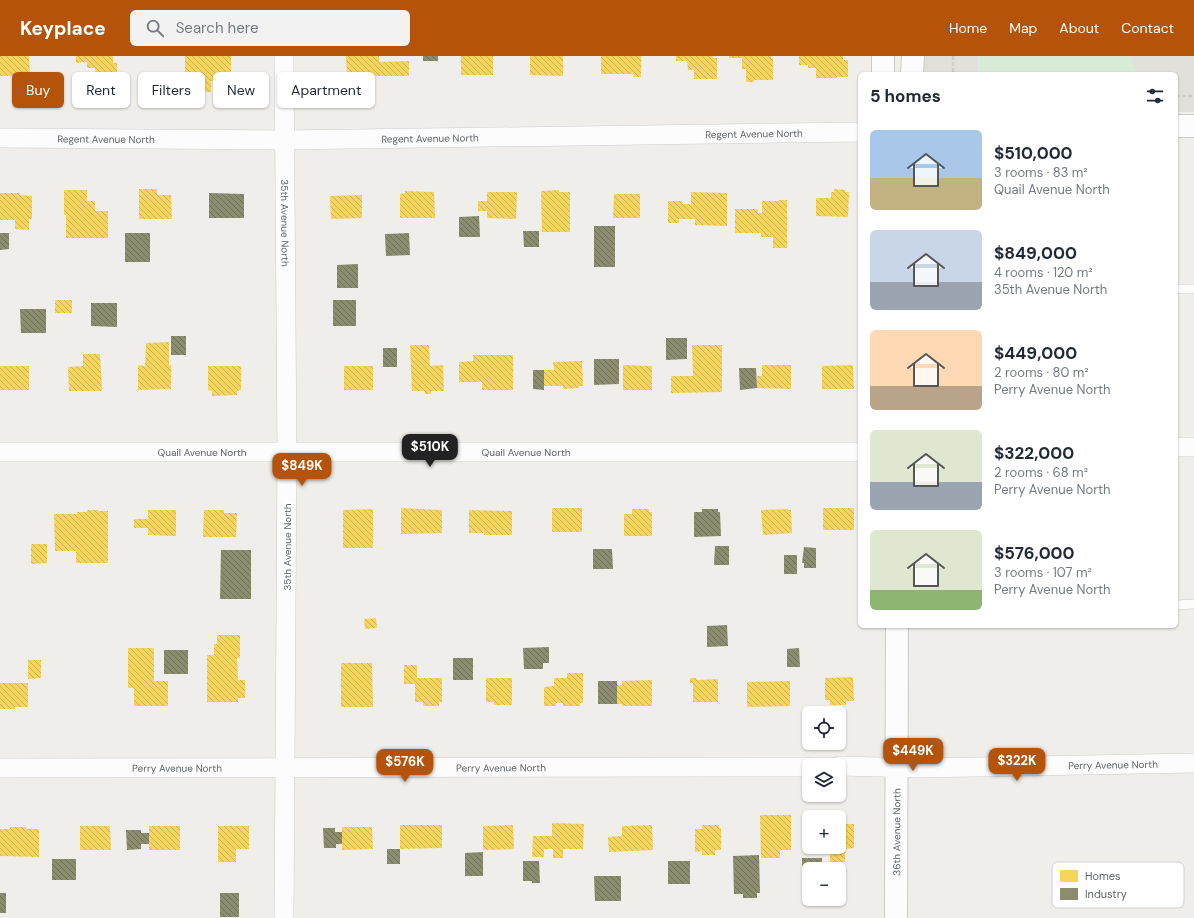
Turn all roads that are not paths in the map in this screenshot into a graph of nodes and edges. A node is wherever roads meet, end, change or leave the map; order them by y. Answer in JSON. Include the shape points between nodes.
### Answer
{"nodes":[{"id":1,"x":284,"y":56,"type":"edge"},
{"id":2,"x":883,"y":56,"type":"edge"},
{"id":3,"x":912,"y":56,"type":"edge"},
{"id":4,"x":883,"y":72,"type":"edge"},
{"id":5,"x":912,"y":72,"type":"edge"},
{"id":6,"x":1178,"y":126,"type":"edge"},
{"id":7,"x":1194,"y":126,"type":"edge"},
{"id":8,"x":858,"y":132,"type":"edge"},
{"id":9,"x":0,"y":138,"type":"edge"},
{"id":10,"x":284,"y":140,"type":"junction"},
{"id":11,"x":1194,"y":288,"type":"edge"},
{"id":12,"x":1178,"y":289,"type":"edge"},
{"id":13,"x":1178,"y":447,"type":"edge"},
{"id":14,"x":1194,"y":447,"type":"edge"},
{"id":15,"x":0,"y":452,"type":"edge"},
{"id":16,"x":287,"y":452,"type":"junction"},
{"id":17,"x":858,"y":452,"type":"edge"},
{"id":18,"x":1194,"y":604,"type":"edge"},
{"id":19,"x":1178,"y":605,"type":"edge"},
{"id":20,"x":897,"y":628,"type":"edge"},
{"id":21,"x":1194,"y":763,"type":"edge"},
{"id":22,"x":802,"y":766,"type":"edge"},
{"id":23,"x":846,"y":766,"type":"edge"},
{"id":24,"x":896,"y":767,"type":"junction"},
{"id":25,"x":0,"y":768,"type":"edge"},
{"id":26,"x":286,"y":768,"type":"junction"},
{"id":27,"x":284,"y":918,"type":"edge"},
{"id":28,"x":896,"y":918,"type":"edge"}],
"edges":[{"from":1,"to":10,"type":"street","name":"35th Avenue North"},
{"from":2,"to":4,"type":"street"},
{"from":3,"to":5,"type":"street"},
{"from":6,"to":7,"type":"street"},
{"from":8,"to":10,"type":"street","name":"Regent Avenue North"},
{"from":9,"to":10,"type":"street","name":"Regent Avenue North"},
{"from":10,"to":16,"type":"street","name":"35th Avenue North"},
{"from":11,"to":12,"type":"lane"},
{"from":13,"to":14,"type":"street"},
{"from":15,"to":16,"type":"street","name":"Quail Avenue North"},
{"from":16,"to":17,"type":"street","name":"Quail Avenue North"},
{"from":16,"to":26,"type":"street","name":"35th Avenue North"},
{"from":18,"to":19,"type":"lane"},
{"from":20,"to":24,"type":"street","name":"36th Avenue North"},
{"from":21,"to":24,"type":"street","name":"Perry Avenue North"},
{"from":22,"to":26,"type":"street","name":"Perry Avenue North"},
{"from":23,"to":24,"type":"street","name":"Perry Avenue North"},
{"from":24,"to":28,"type":"street","name":"36th Avenue North"},
{"from":25,"to":26,"type":"street","name":"Perry Avenue North"},
{"from":26,"to":27,"type":"street","name":"35th Avenue North"}]}
